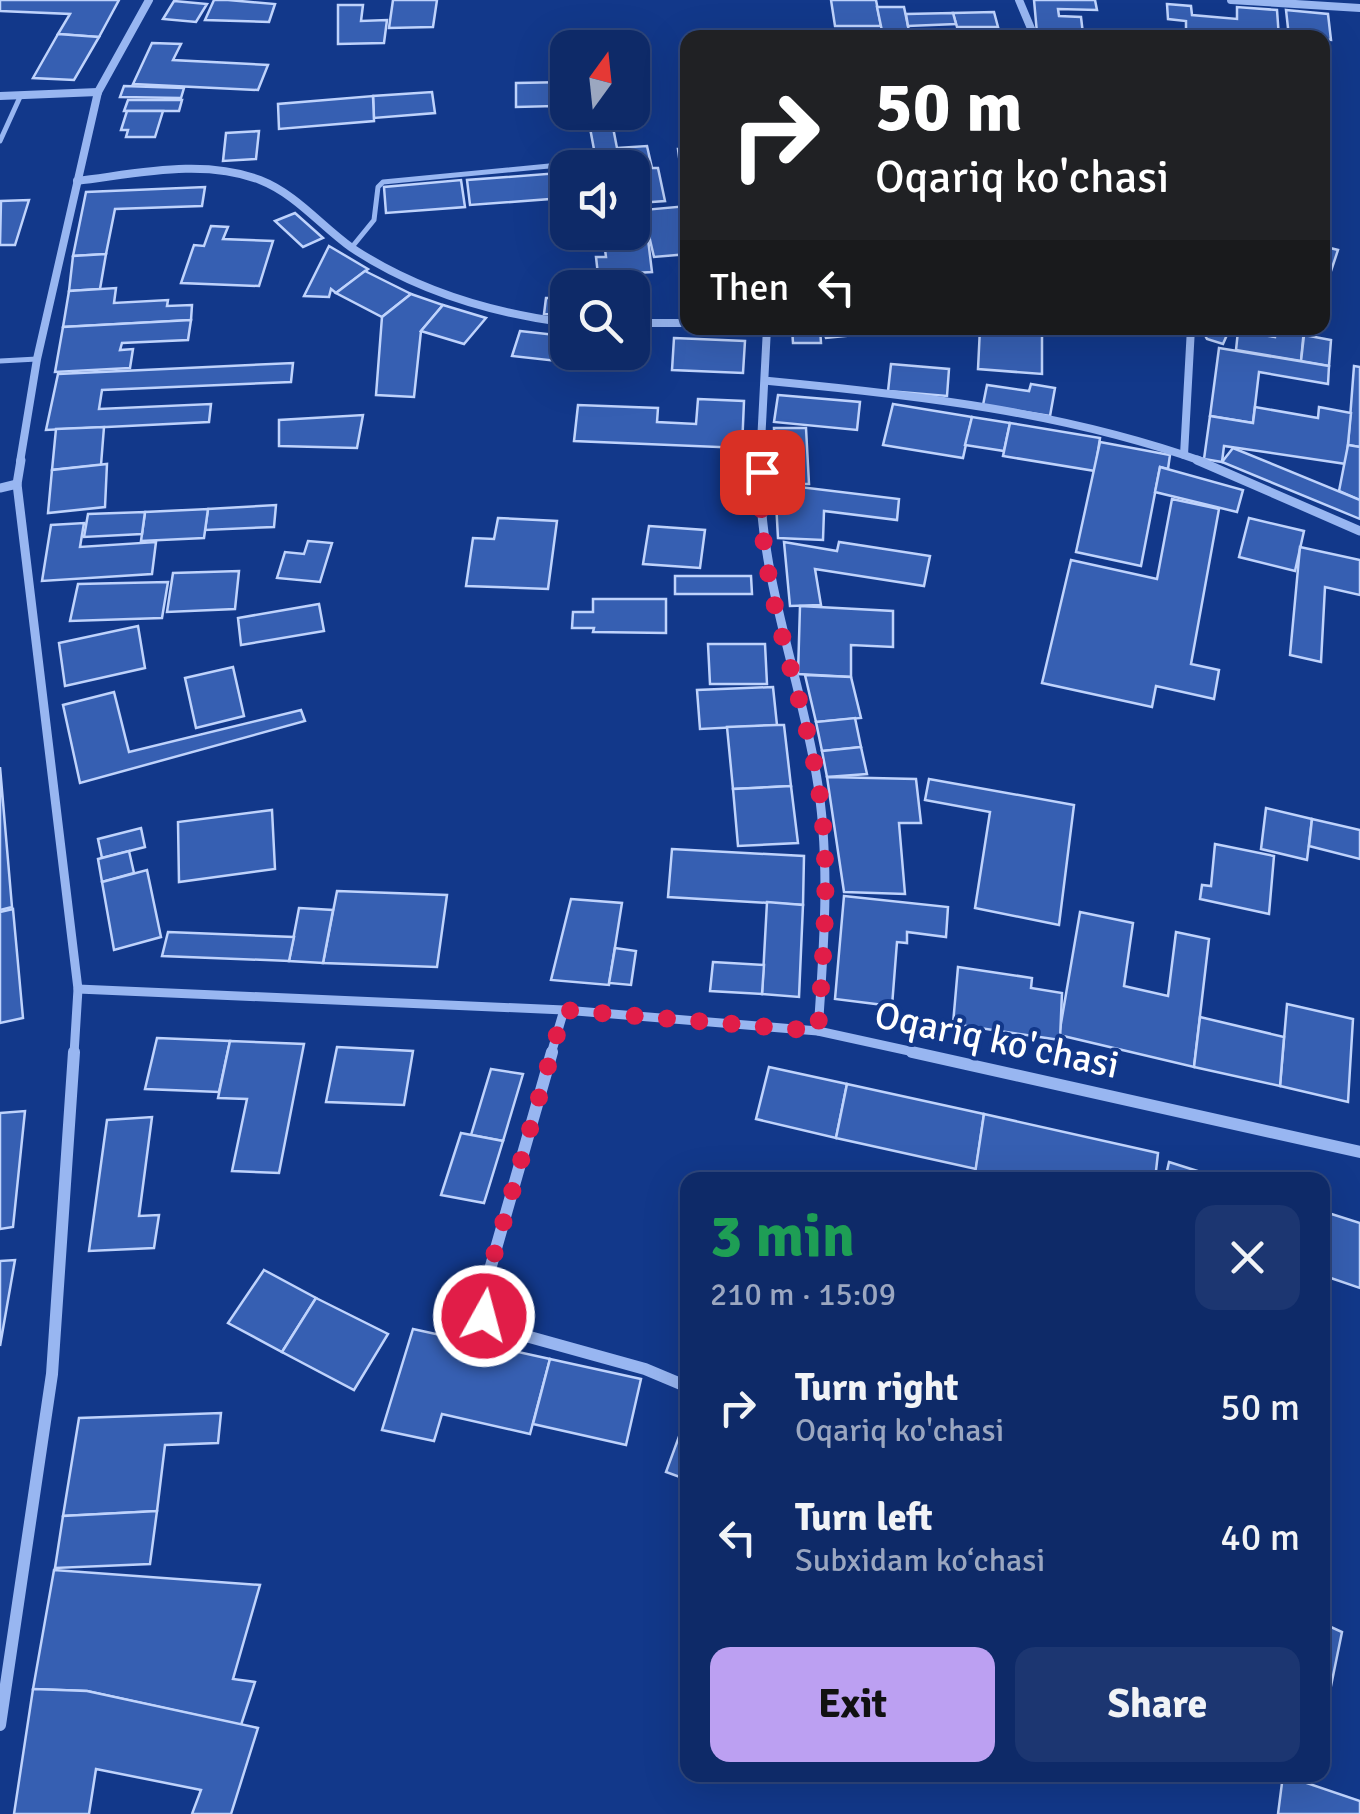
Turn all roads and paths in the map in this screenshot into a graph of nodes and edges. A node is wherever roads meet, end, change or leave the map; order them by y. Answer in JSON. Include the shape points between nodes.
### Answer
{"nodes":[{"id":1,"x":149,"y":0,"type":"edge"},
{"id":2,"x":1019,"y":0,"type":"edge"},
{"id":3,"x":1231,"y":0,"type":"edge"},
{"id":4,"x":1360,"y":8,"type":"edge"},
{"id":5,"x":1031,"y":30,"type":"edge"},
{"id":6,"x":98,"y":92,"type":"junction"},
{"id":7,"x":0,"y":96,"type":"edge"},
{"id":8,"x":20,"y":96,"type":"junction"},
{"id":9,"x":0,"y":140,"type":"edge"},
{"id":10,"x":550,"y":167,"type":"edge"},
{"id":11,"x":77,"y":181,"type":"junction"},
{"id":12,"x":352,"y":247,"type":"junction"},
{"id":13,"x":550,"y":321,"type":"edge"},
{"id":14,"x":650,"y":323,"type":"edge"},
{"id":15,"x":680,"y":323,"type":"edge"},
{"id":16,"x":767,"y":335,"type":"edge"},
{"id":17,"x":1191,"y":335,"type":"edge"},
{"id":18,"x":37,"y":359,"type":"junction"},
{"id":19,"x":0,"y":361,"type":"edge"},
{"id":20,"x":770,"y":381,"type":"junction"},
{"id":21,"x":1184,"y":455,"type":"junction"},
{"id":22,"x":17,"y":484,"type":"junction"},
{"id":23,"x":0,"y":488,"type":"edge"},
{"id":24,"x":1360,"y":531,"type":"edge"},
{"id":25,"x":78,"y":989,"type":"junction"},
{"id":26,"x":564,"y":1010,"type":"junction"},
{"id":27,"x":818,"y":1031,"type":"junction"},
{"id":28,"x":1360,"y":1152,"type":"edge"},
{"id":29,"x":680,"y":1383,"type":"edge"},
{"id":30,"x":0,"y":1725,"type":"edge"}],
"edges":[{"from":1,"to":6,"type":"street"},
{"from":2,"to":5,"type":"street"},
{"from":3,"to":4,"type":"street"},
{"from":6,"to":8,"type":"street"},
{"from":6,"to":11,"type":"street"},
{"from":7,"to":8,"type":"street"},
{"from":8,"to":9,"type":"lane"},
{"from":10,"to":12,"type":"lane","via":[[383,182],[374,220]]},
{"from":11,"to":12,"type":"street","via":[[231,173],[260,180],[300,203]]},
{"from":11,"to":18,"type":"street"},
{"from":12,"to":13,"type":"street","via":[[452,298]]},
{"from":14,"to":15,"type":"street"},
{"from":16,"to":20,"type":"street"},
{"from":17,"to":21,"type":"street"},
{"from":18,"to":19,"type":"lane"},
{"from":18,"to":22,"type":"street"},
{"from":20,"to":21,"type":"street","via":[[881,391],[1039,418]]},
{"from":20,"to":27,"type":"street","via":[[760,502],[778,621],[816,772],[828,873]]},
{"from":21,"to":24,"type":"street"},
{"from":22,"to":23,"type":"street"},
{"from":22,"to":25,"type":"street"},
{"from":25,"to":26,"type":"street","name":"Oqariq ko'chasi"},
{"from":25,"to":30,"type":"street","via":[[52,1374]]},
{"from":26,"to":27,"type":"street","name":"Oqariq ko'chasi"},
{"from":26,"to":29,"type":"street","via":[[481,1301],[484,1316],[501,1329]]},
{"from":27,"to":28,"type":"street","name":"Oqariq ko'chasi"}]}
